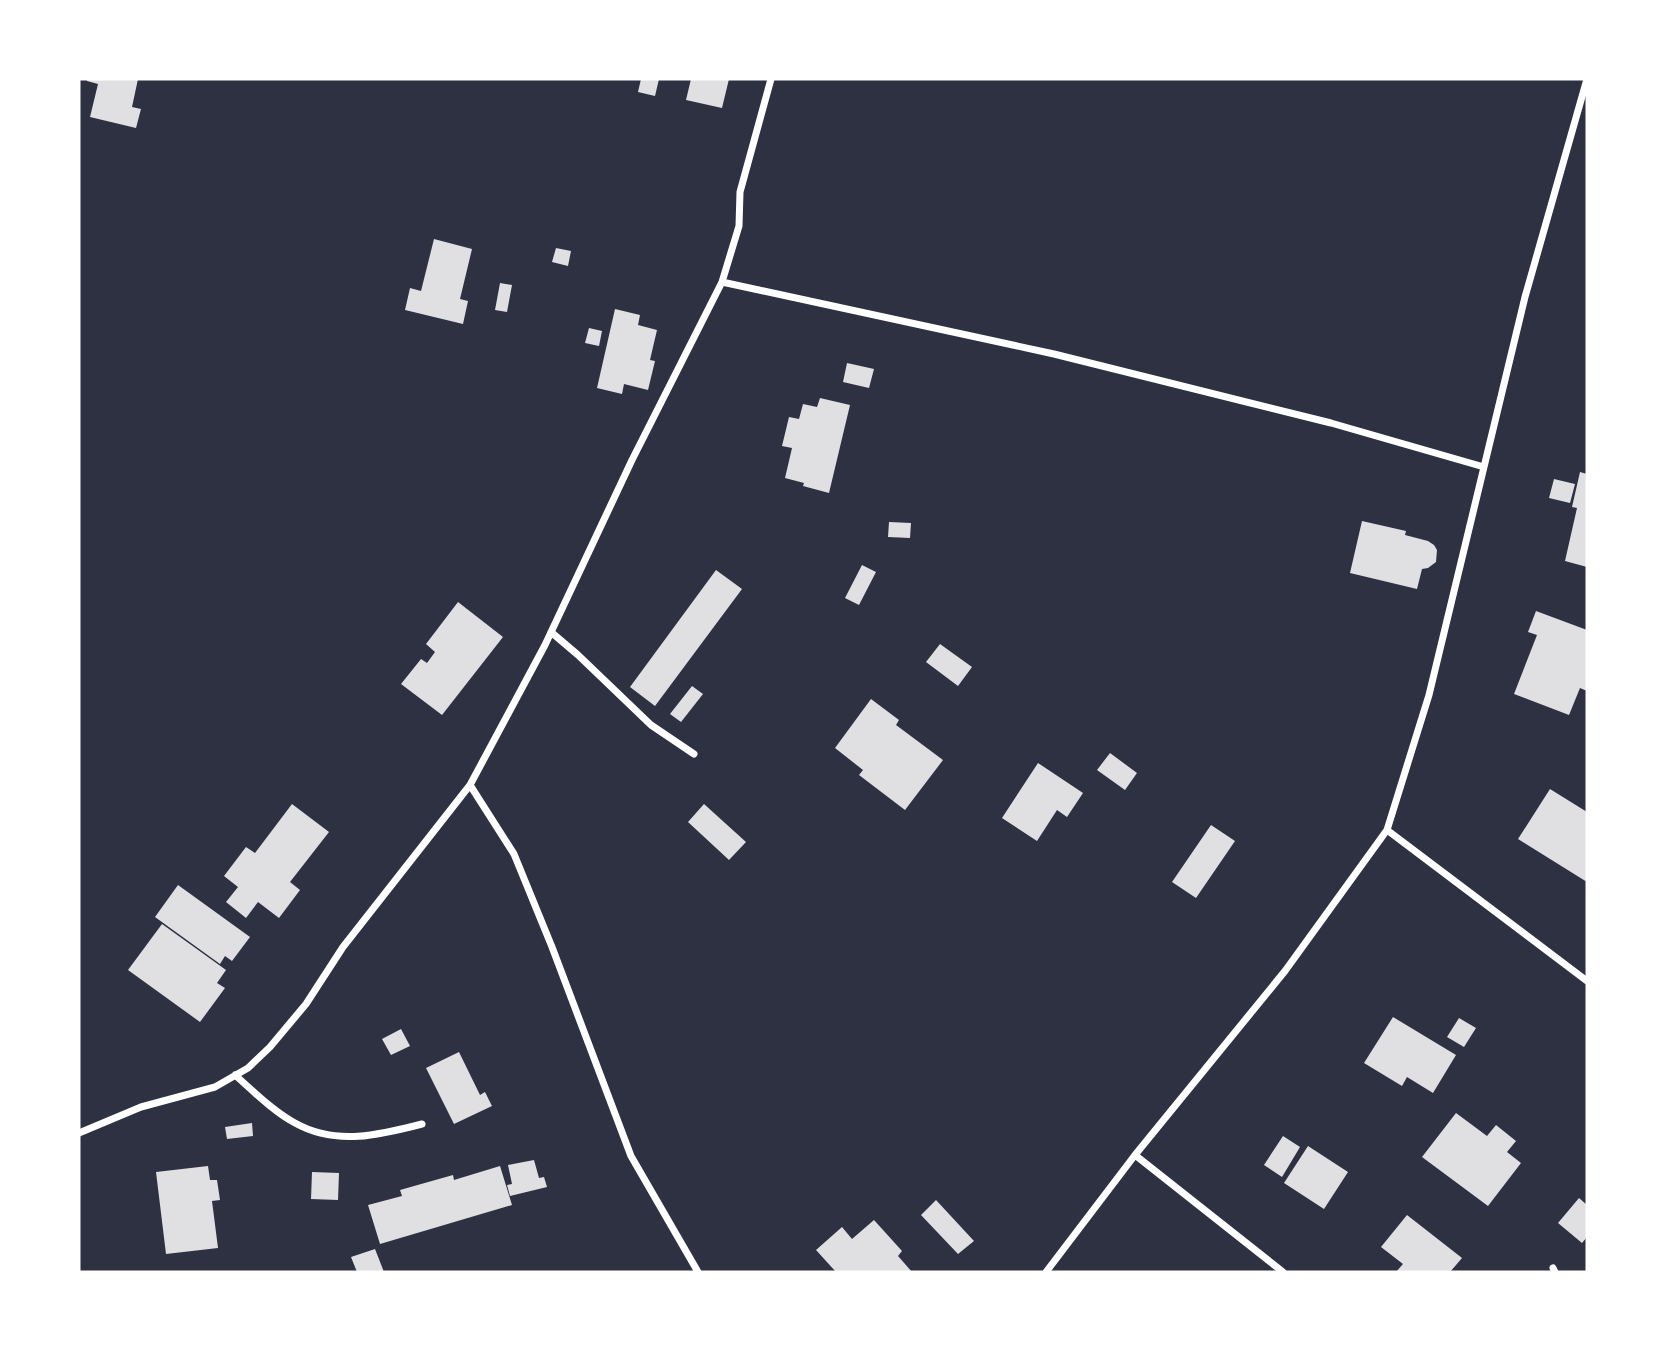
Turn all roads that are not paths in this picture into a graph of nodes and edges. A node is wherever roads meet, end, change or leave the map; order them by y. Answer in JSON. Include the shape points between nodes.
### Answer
{"nodes":[{"id":1,"x":771,"y":79,"type":"edge"},
{"id":2,"x":1587,"y":79,"type":"edge"},
{"id":3,"x":722,"y":282,"type":"junction"},
{"id":4,"x":1484,"y":467,"type":"junction"},
{"id":5,"x":551,"y":632,"type":"junction"},
{"id":6,"x":694,"y":754,"type":"dead end"},
{"id":7,"x":470,"y":785,"type":"junction"},
{"id":8,"x":1387,"y":830,"type":"junction"},
{"id":9,"x":1587,"y":981,"type":"edge"},
{"id":10,"x":235,"y":1075,"type":"junction"},
{"id":11,"x":422,"y":1124,"type":"dead end"},
{"id":12,"x":79,"y":1133,"type":"edge"},
{"id":13,"x":1135,"y":1155,"type":"junction"},
{"id":14,"x":698,"y":1272,"type":"edge"},
{"id":15,"x":1046,"y":1272,"type":"edge"},
{"id":16,"x":1283,"y":1272,"type":"edge"}],
"edges":[{"from":1,"to":3,"type":"street","via":[[740,192],[739,226]]},
{"from":2,"to":4,"type":"street","via":[[1525,297]]},
{"from":3,"to":4,"type":"street","via":[[1054,354],[1331,423]]},
{"from":3,"to":5,"type":"street"},
{"from":4,"to":8,"type":"street","via":[[1429,695]]},
{"from":5,"to":6,"type":"street","via":[[651,726]]},
{"from":5,"to":7,"type":"street"},
{"from":7,"to":10,"type":"street","via":[[343,947],[306,1004],[270,1047]]},
{"from":7,"to":14,"type":"street","via":[[514,854],[631,1156]]},
{"from":8,"to":9,"type":"street"},
{"from":8,"to":13,"type":"street","via":[[1285,971]]},
{"from":10,"to":11,"type":"street","via":[[295,1123],[317,1132],[377,1136]]},
{"from":10,"to":12,"type":"street","via":[[215,1087],[141,1107]]},
{"from":13,"to":15,"type":"street"},
{"from":13,"to":16,"type":"street"}]}
